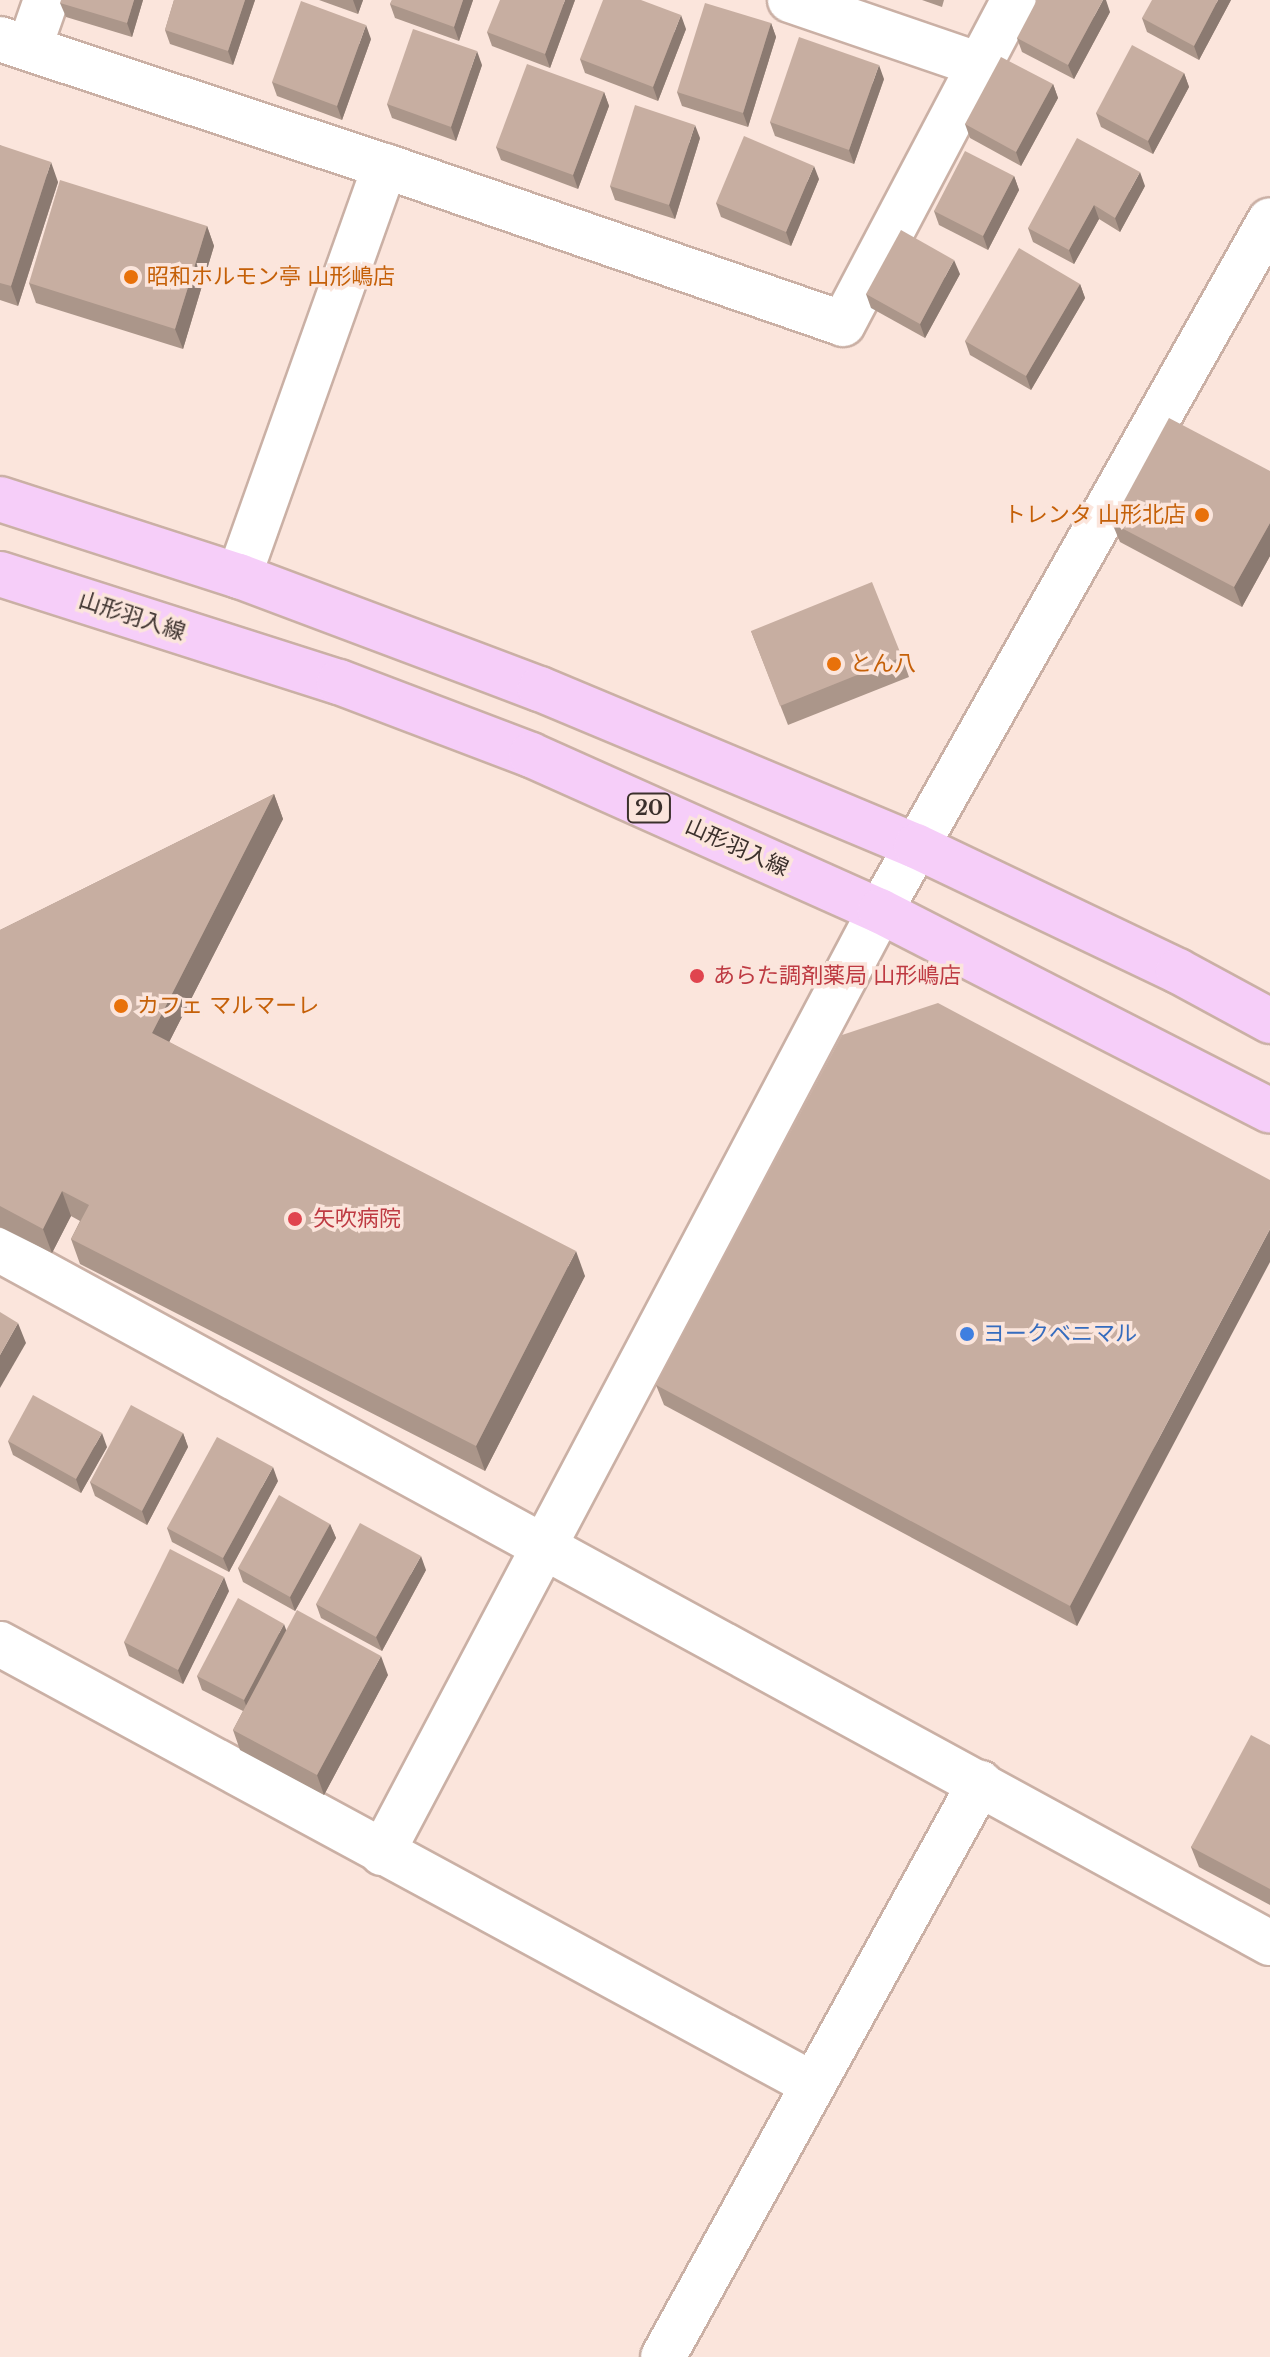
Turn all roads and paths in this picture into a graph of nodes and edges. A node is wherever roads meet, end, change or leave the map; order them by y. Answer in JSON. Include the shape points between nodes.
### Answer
{"nodes":[{"id":1,"x":46,"y":0,"type":"edge"},
{"id":2,"x":790,"y":0,"type":"edge"},
{"id":3,"x":1014,"y":0,"type":"edge"},
{"id":4,"x":15,"y":42,"type":"edge"},
{"id":5,"x":980,"y":65,"type":"junction"},
{"id":6,"x":385,"y":166,"type":"junction"},
{"id":7,"x":1270,"y":220,"type":"edge"},
{"id":8,"x":1256,"y":283,"type":"edge"},
{"id":9,"x":0,"y":499,"type":"edge"},
{"id":10,"x":0,"y":574,"type":"edge"},
{"id":11,"x":239,"y":576,"type":"junction"},
{"id":12,"x":916,"y":846,"type":"junction"},
{"id":13,"x":880,"y":911,"type":"junction"},
{"id":14,"x":1270,"y":1021,"type":"edge"},
{"id":15,"x":1270,"y":1111,"type":"edge"},
{"id":16,"x":0,"y":1250,"type":"edge"},
{"id":17,"x":543,"y":1547,"type":"junction"},
{"id":18,"x":0,"y":1644,"type":"edge"},
{"id":19,"x":980,"y":1783,"type":"junction"},
{"id":20,"x":382,"y":1853,"type":"junction"},
{"id":21,"x":1270,"y":1943,"type":"edge"},
{"id":22,"x":812,"y":2084,"type":"junction"},
{"id":23,"x":663,"y":2357,"type":"edge"}],
"edges":[{"from":1,"to":4,"type":"street"},
{"from":2,"to":5,"type":"street"},
{"from":3,"to":5,"type":"street"},
{"from":4,"to":6,"type":"street"},
{"from":5,"to":6,"type":"street","via":[[843,324]]},
{"from":6,"to":11,"type":"street"},
{"from":7,"to":8,"type":"street"},
{"from":8,"to":12,"type":"street"},
{"from":9,"to":11,"type":"main road"},
{"from":10,"to":13,"type":"main road","name":"山形羽入線","number":"20","via":[[339,682],[531,755]]},
{"from":11,"to":12,"type":"main road","via":[[540,689]]},
{"from":12,"to":13,"type":"street"},
{"from":12,"to":14,"type":"main road","via":[[1178,971]]},
{"from":13,"to":15,"type":"main road","name":"山形羽入線","number":"20"},
{"from":13,"to":17,"type":"street"},
{"from":16,"to":17,"type":"street"},
{"from":17,"to":19,"type":"street"},
{"from":17,"to":20,"type":"street"},
{"from":18,"to":20,"type":"street"},
{"from":19,"to":21,"type":"street"},
{"from":19,"to":22,"type":"street"},
{"from":20,"to":22,"type":"street"},
{"from":22,"to":23,"type":"street"}]}
